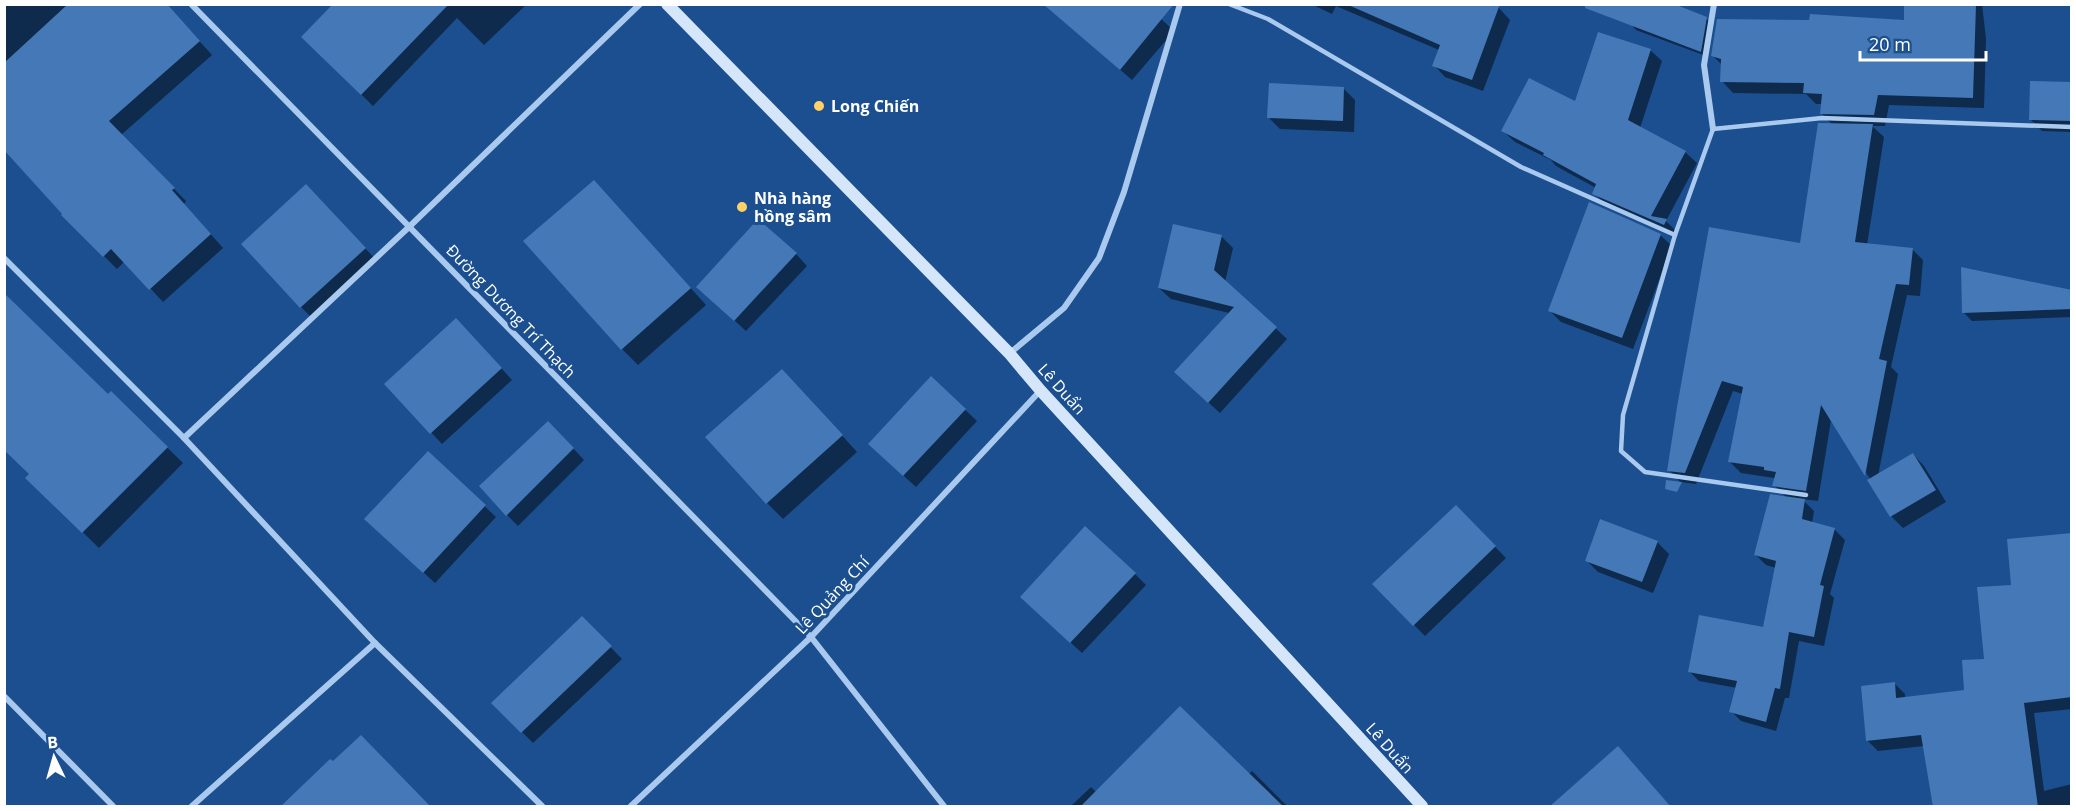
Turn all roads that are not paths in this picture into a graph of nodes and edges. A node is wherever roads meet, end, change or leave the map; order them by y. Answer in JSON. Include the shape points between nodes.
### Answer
{"nodes":[{"id":1,"x":191,"y":4,"type":"edge"},
{"id":2,"x":640,"y":4,"type":"edge"},
{"id":3,"x":667,"y":4,"type":"edge"},
{"id":4,"x":1180,"y":4,"type":"edge"},
{"id":5,"x":1229,"y":4,"type":"edge"},
{"id":6,"x":1714,"y":4,"type":"edge"},
{"id":7,"x":2072,"y":127,"type":"edge"},
{"id":8,"x":1713,"y":129,"type":"junction"},
{"id":9,"x":409,"y":227,"type":"junction"},
{"id":10,"x":1675,"y":235,"type":"junction"},
{"id":11,"x":4,"y":258,"type":"edge"},
{"id":12,"x":1009,"y":353,"type":"junction"},
{"id":13,"x":1041,"y":391,"type":"junction"},
{"id":14,"x":184,"y":438,"type":"junction"},
{"id":15,"x":1806,"y":495,"type":"dead end"},
{"id":16,"x":812,"y":638,"type":"junction"},
{"id":17,"x":375,"y":643,"type":"junction"},
{"id":18,"x":4,"y":696,"type":"edge"},
{"id":19,"x":113,"y":807,"type":"edge"},
{"id":20,"x":192,"y":807,"type":"edge"},
{"id":21,"x":542,"y":807,"type":"edge"},
{"id":22,"x":631,"y":807,"type":"edge"},
{"id":23,"x":944,"y":807,"type":"edge"},
{"id":24,"x":1422,"y":807,"type":"edge"}],
"edges":[{"from":1,"to":9,"type":"street","name":"Đường Dương Trí Thạch"},
{"from":2,"to":9,"type":"street"},
{"from":3,"to":12,"type":"main road","name":"Lê Duẩn"},
{"from":4,"to":12,"type":"street","via":[[1124,192],[1099,258],[1064,308]]},
{"from":5,"to":10,"type":"lane","via":[[1268,19],[1521,167]]},
{"from":6,"to":8,"type":"street","via":[[1704,65]]},
{"from":7,"to":8,"type":"lane","via":[[1822,118]]},
{"from":8,"to":10,"type":"lane"},
{"from":9,"to":14,"type":"street"},
{"from":9,"to":16,"type":"street","name":"Đường Dương Trí Thạch"},
{"from":10,"to":15,"type":"lane","via":[[1623,415],[1621,452],[1645,472]]},
{"from":11,"to":14,"type":"street"},
{"from":12,"to":13,"type":"main road","name":"Lê Duẩn"},
{"from":13,"to":16,"type":"street","name":"Lê Quảng Chí"},
{"from":13,"to":24,"type":"main road","name":"Lê Duẩn"},
{"from":14,"to":17,"type":"street"},
{"from":16,"to":22,"type":"street","name":"Lê Quảng Chí"},
{"from":16,"to":23,"type":"street","name":"Đường Dương Trí Thạch"},
{"from":17,"to":20,"type":"street"},
{"from":17,"to":21,"type":"street"},
{"from":18,"to":19,"type":"street"}]}
